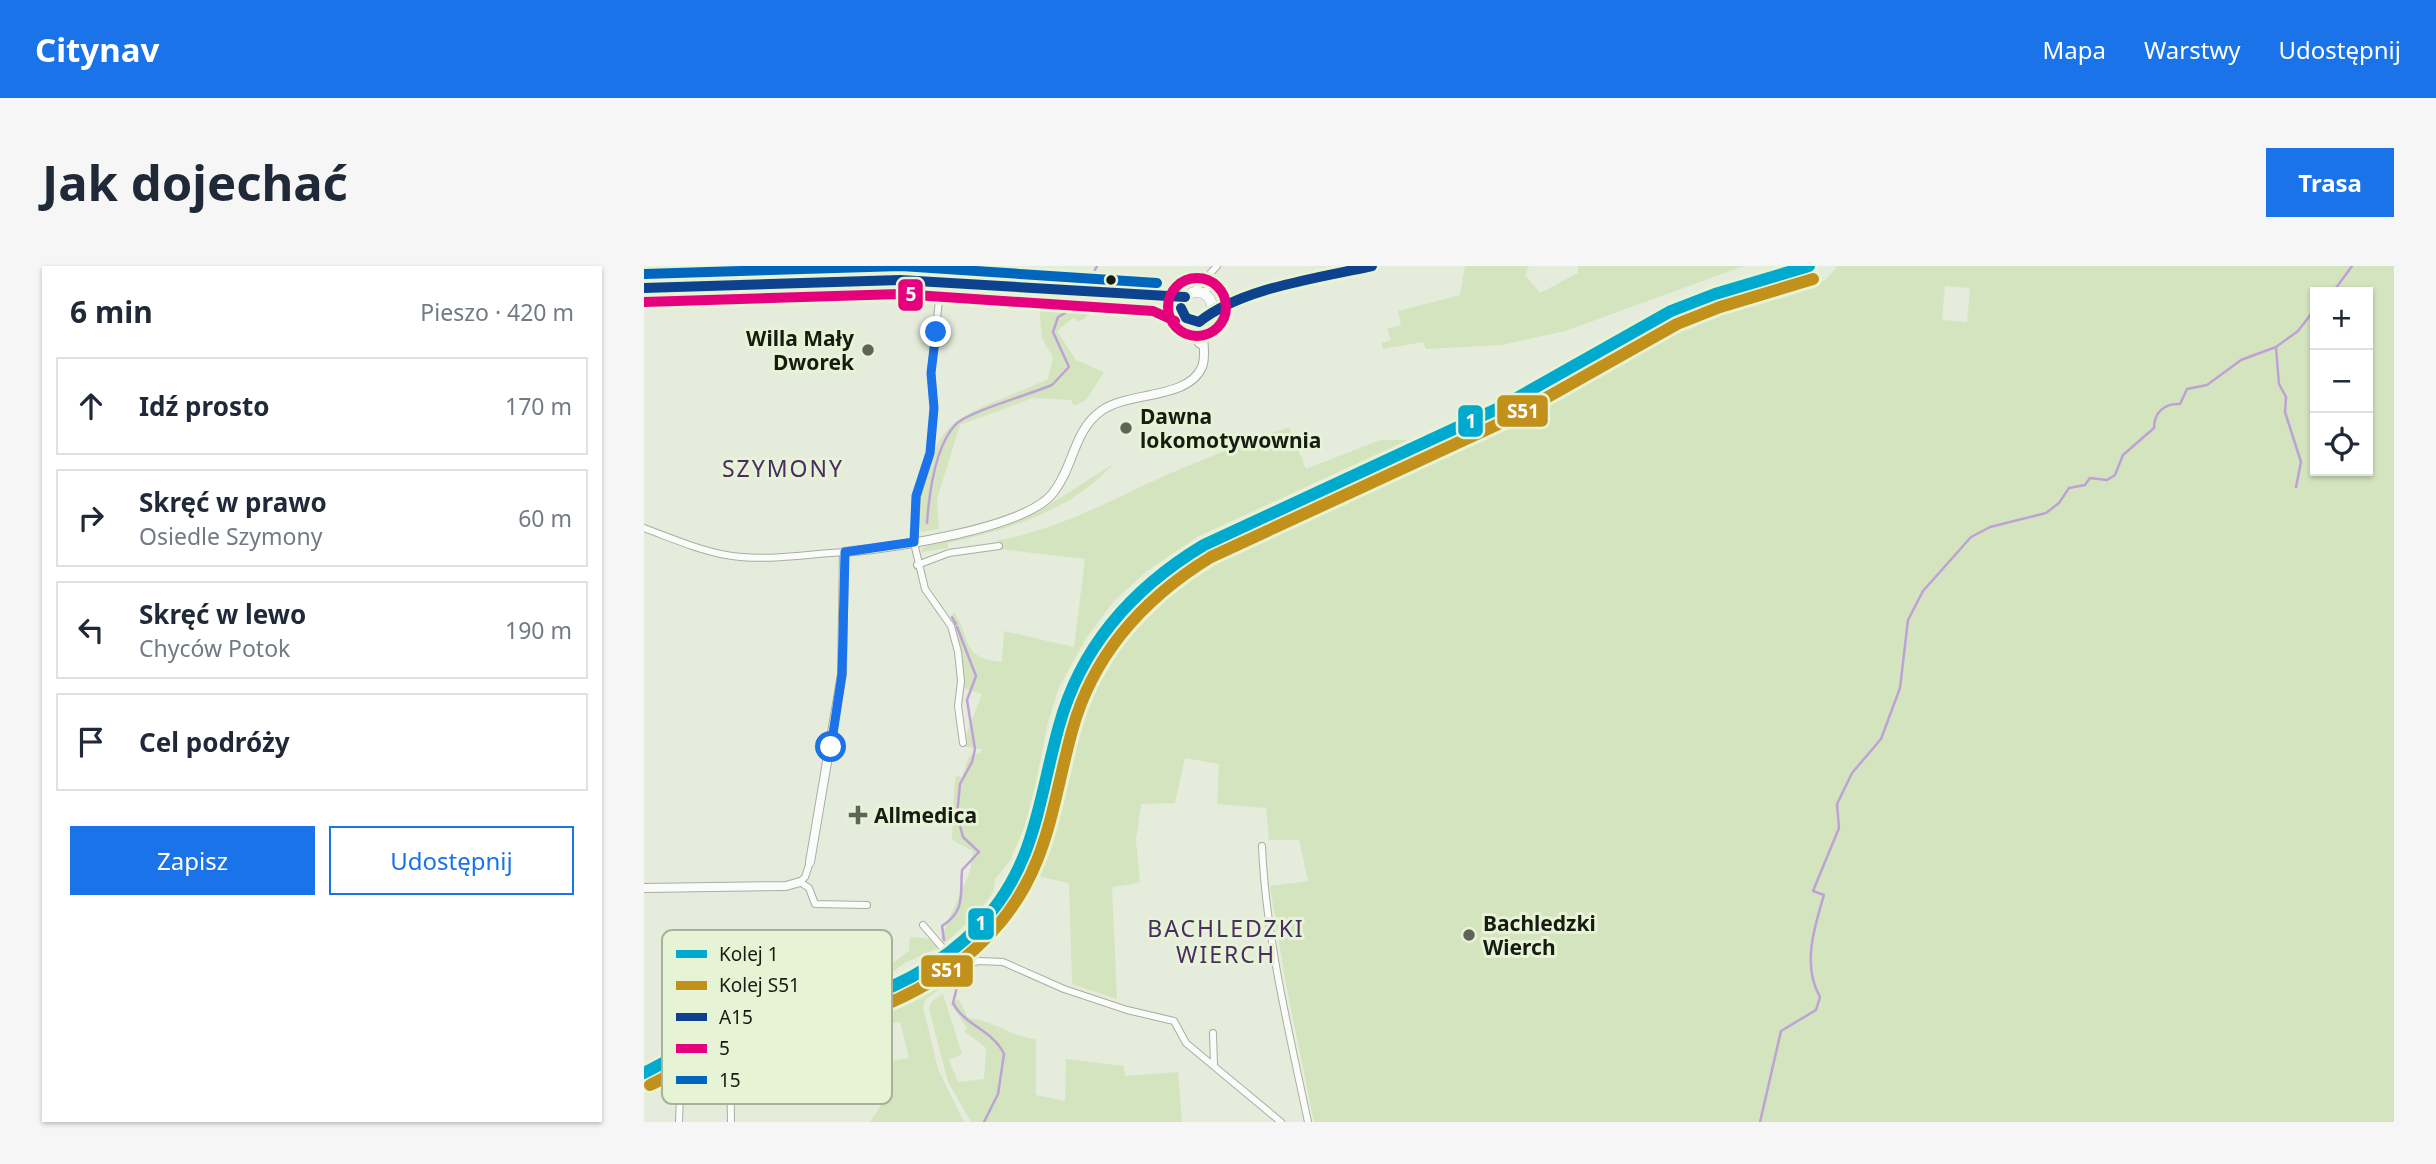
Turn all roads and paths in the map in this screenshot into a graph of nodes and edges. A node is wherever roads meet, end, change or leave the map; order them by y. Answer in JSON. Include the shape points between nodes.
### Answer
{"nodes":[{"id":1,"x":660,"y":266,"type":"edge"},
{"id":2,"x":1217,"y":266,"type":"edge"},
{"id":3,"x":1372,"y":266,"type":"edge"},
{"id":4,"x":1210,"y":273,"type":"junction"},
{"id":5,"x":942,"y":282,"type":"junction"},
{"id":6,"x":661,"y":287,"type":"junction"},
{"id":7,"x":644,"y":288,"type":"edge"},
{"id":8,"x":1208,"y":297,"type":"junction"},
{"id":9,"x":1187,"y":299,"type":"junction"},
{"id":10,"x":1237,"y":300,"type":"junction"},
{"id":11,"x":1209,"y":316,"type":"junction"},
{"id":12,"x":1192,"y":321,"type":"junction"},
{"id":13,"x":1202,"y":345,"type":"junction"},
{"id":14,"x":644,"y":528,"type":"edge"},
{"id":15,"x":914,"y":542,"type":"junction"},
{"id":16,"x":999,"y":546,"type":"dead end"},
{"id":17,"x":845,"y":552,"type":"junction"},
{"id":18,"x":917,"y":565,"type":"junction"},
{"id":19,"x":962,"y":743,"type":"dead end"},
{"id":20,"x":1262,"y":846,"type":"dead end"},
{"id":21,"x":810,"y":862,"type":"joint"},
{"id":22,"x":800,"y":882,"type":"junction"},
{"id":23,"x":644,"y":888,"type":"edge"},
{"id":24,"x":867,"y":905,"type":"dead end"},
{"id":25,"x":923,"y":925,"type":"dead end"},
{"id":26,"x":1213,"y":1033,"type":"dead end"},
{"id":27,"x":1214,"y":1065,"type":"junction"},
{"id":28,"x":679,"y":1104,"type":"edge"},
{"id":29,"x":731,"y":1104,"type":"edge"},
{"id":30,"x":678,"y":1122,"type":"edge"},
{"id":31,"x":731,"y":1122,"type":"edge"},
{"id":32,"x":1281,"y":1122,"type":"edge"},
{"id":33,"x":1308,"y":1122,"type":"edge"}],
"edges":[{"from":1,"to":6,"type":"street"},
{"from":2,"to":4,"type":"street"},
{"from":3,"to":10,"type":"main road","via":[[1258,291]]},
{"from":4,"to":8,"type":"street"},
{"from":4,"to":9,"type":"street"},
{"from":5,"to":6,"type":"main road"},
{"from":5,"to":9,"type":"main road"},
{"from":5,"to":15,"type":"street","via":[[931,373],[932,440],[916,496]]},
{"from":6,"to":7,"type":"main road"},
{"from":8,"to":9,"type":"main road"},
{"from":8,"to":10,"type":"main road"},
{"from":8,"to":11,"type":"main road"},
{"from":9,"to":12,"type":"main road","via":[[1186,318]]},
{"from":10,"to":11,"type":"main road"},
{"from":11,"to":12,"type":"main road"},
{"from":11,"to":13,"type":"street"},
{"from":12,"to":13,"type":"street"},
{"from":13,"to":15,"type":"street","via":[[1202,365],[1184,385],[1115,403],[1092,419],[1051,496],[981,527]]},
{"from":14,"to":17,"type":"street","via":[[728,555],[789,557]]},
{"from":15,"to":17,"type":"street"},
{"from":15,"to":18,"type":"street"},
{"from":16,"to":18,"type":"street","via":[[949,553]]},
{"from":17,"to":21,"type":"street","via":[[842,674]]},
{"from":18,"to":19,"type":"street","via":[[932,603],[951,626],[958,652]]},
{"from":20,"to":33,"type":"street","via":[[1280,984]]},
{"from":21,"to":22,"type":"street"},
{"from":22,"to":23,"type":"street"},
{"from":22,"to":24,"type":"street","via":[[809,888],[815,904]]},
{"from":25,"to":27,"type":"street","via":[[960,967],[979,961],[1003,962],[1076,994],[1174,1021],[1182,1039]]},
{"from":26,"to":27,"type":"street"},
{"from":27,"to":32,"type":"street"},
{"from":28,"to":30,"type":"street"},
{"from":29,"to":31,"type":"street"}]}
